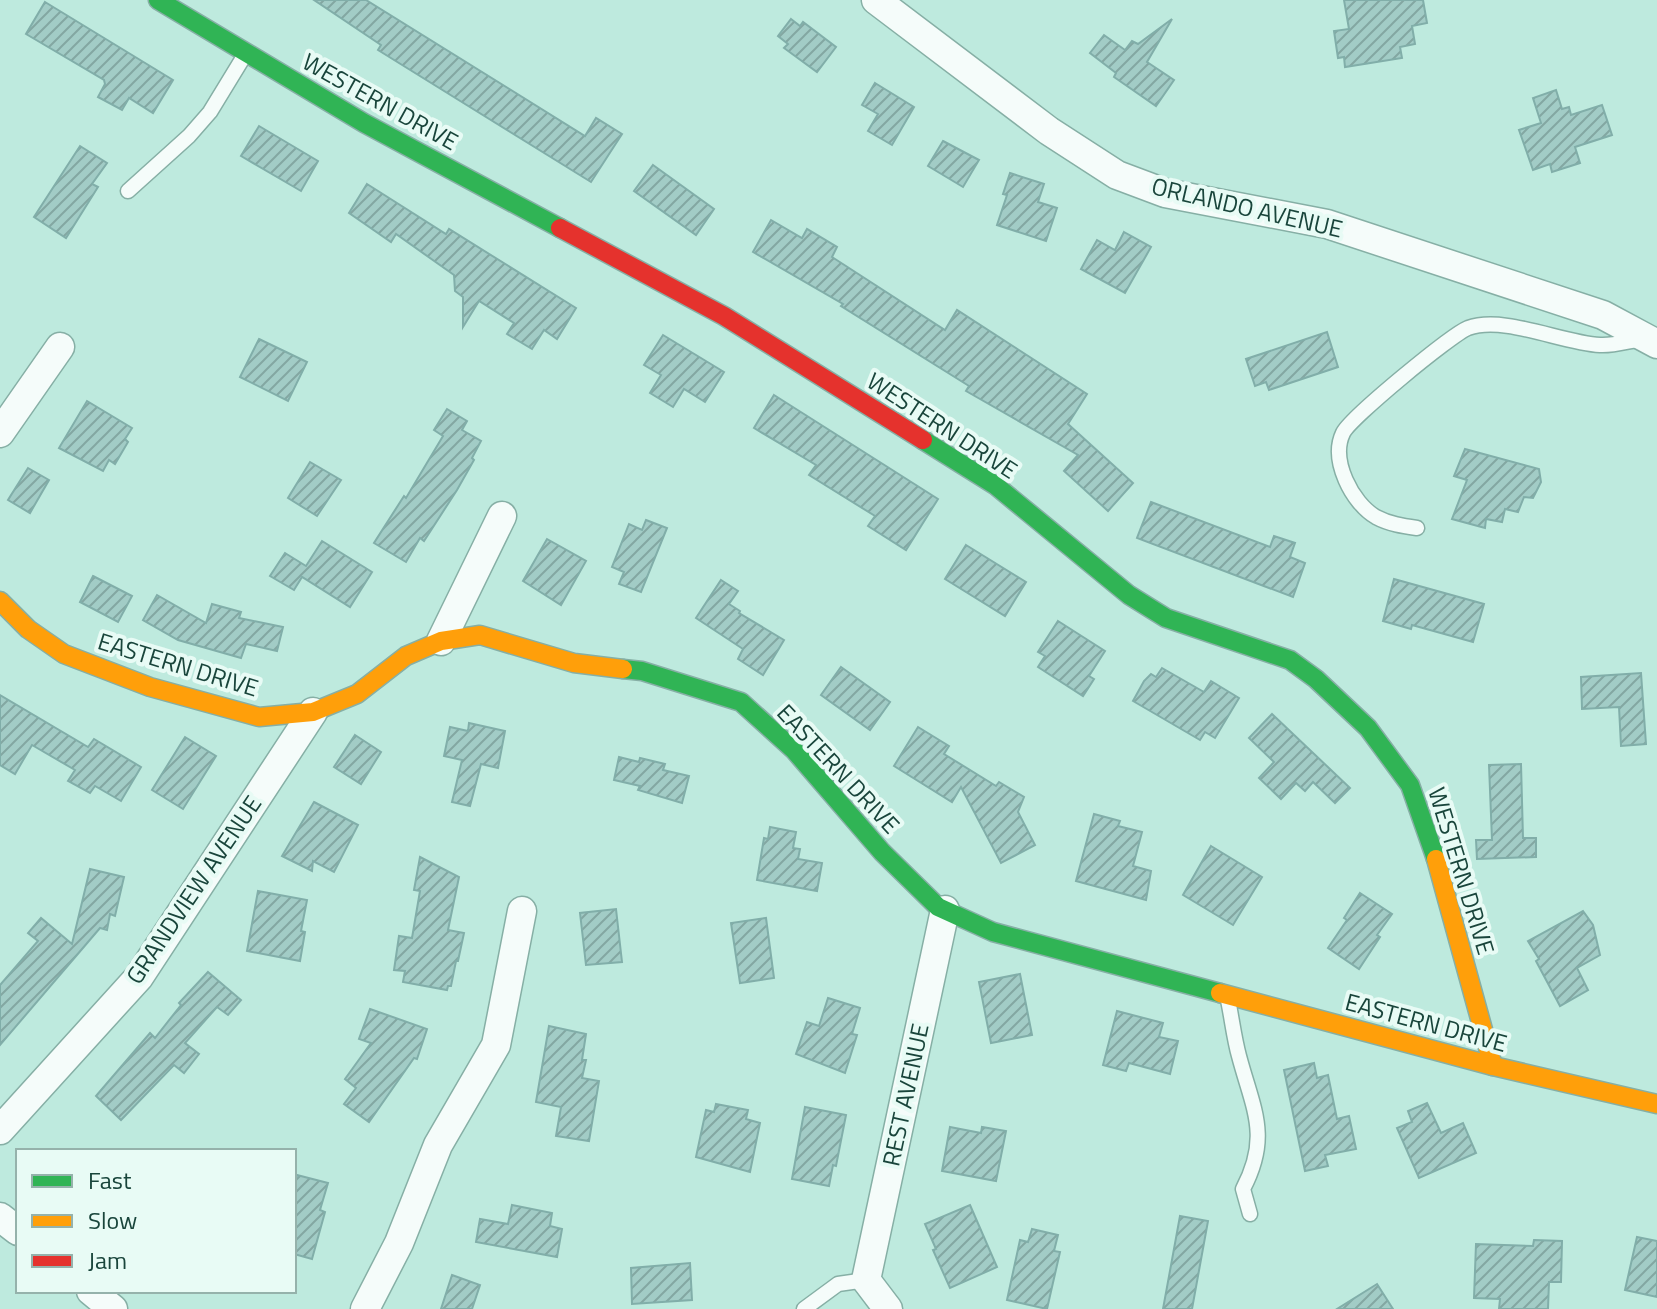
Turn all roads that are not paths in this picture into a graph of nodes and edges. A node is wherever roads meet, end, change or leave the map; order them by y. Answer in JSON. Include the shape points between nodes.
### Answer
{"nodes":[{"id":1,"x":158,"y":0,"type":"edge"},
{"id":2,"x":876,"y":0,"type":"edge"},
{"id":3,"x":246,"y":53,"type":"junction"},
{"id":4,"x":128,"y":191,"type":"dead end"},
{"id":5,"x":1652,"y":341,"type":"edge"},
{"id":6,"x":60,"y":347,"type":"dead end"},
{"id":7,"x":0,"y":433,"type":"edge"},
{"id":8,"x":502,"y":516,"type":"dead end"},
{"id":9,"x":1417,"y":528,"type":"dead end"},
{"id":10,"x":0,"y":601,"type":"edge"},
{"id":11,"x":441,"y":641,"type":"junction"},
{"id":12,"x":313,"y":712,"type":"junction"},
{"id":13,"x":945,"y":910,"type":"junction"},
{"id":14,"x":522,"y":911,"type":"dead end"},
{"id":15,"x":1228,"y":996,"type":"junction"},
{"id":16,"x":1493,"y":1066,"type":"junction"},
{"id":17,"x":1657,"y":1104,"type":"edge"},
{"id":18,"x":0,"y":1130,"type":"edge"},
{"id":19,"x":1250,"y":1214,"type":"dead end"},
{"id":20,"x":0,"y":1217,"type":"edge"},
{"id":21,"x":16,"y":1229,"type":"edge"},
{"id":22,"x":866,"y":1280,"type":"junction"},
{"id":23,"x":93,"y":1293,"type":"edge"},
{"id":24,"x":113,"y":1309,"type":"edge"},
{"id":25,"x":365,"y":1309,"type":"edge"},
{"id":26,"x":804,"y":1309,"type":"edge"},
{"id":27,"x":888,"y":1309,"type":"edge"}],
"edges":[{"from":1,"to":3,"type":"street","name":"WESTERN DRIVE"},
{"from":2,"to":5,"type":"street","name":"ORLANDO AVENUE","via":[[1049,131],[1117,175],[1165,193],[1327,224],[1603,315]]},
{"from":3,"to":4,"type":"lane","via":[[210,112]]},
{"from":3,"to":16,"type":"street","name":"WESTERN DRIVE","via":[[364,123],[724,316],[995,485],[1129,595],[1166,618],[1290,660],[1316,679],[1368,728],[1410,785],[1430,836]]},
{"from":5,"to":9,"type":"lane","via":[[1602,345],[1490,325],[1468,328],[1449,340],[1357,415],[1339,449],[1360,504],[1392,524]]},
{"from":6,"to":7,"type":"street"},
{"from":8,"to":11,"type":"street"},
{"from":10,"to":12,"type":"street","name":"EASTERN DRIVE","via":[[64,654],[150,687],[259,717]]},
{"from":11,"to":12,"type":"street","name":"EASTERN DRIVE","via":[[406,656],[357,694]]},
{"from":11,"to":13,"type":"street","name":"EASTERN DRIVE","via":[[480,635],[574,663],[642,671],[741,702],[794,750],[882,852]]},
{"from":12,"to":18,"type":"street","name":"GRANDVIEW AVENUE","via":[[139,977]]},
{"from":13,"to":15,"type":"street","name":"EASTERN DRIVE","via":[[993,932]]},
{"from":13,"to":22,"type":"street","name":"REST AVENUE"},
{"from":14,"to":25,"type":"street","via":[[496,1045],[438,1145],[399,1243]]},
{"from":15,"to":16,"type":"street","name":"EASTERN DRIVE"},
{"from":15,"to":19,"type":"lane","via":[[1258,1129],[1256,1164],[1243,1189]]},
{"from":16,"to":17,"type":"street","name":"EASTERN DRIVE"},
{"from":20,"to":21,"type":"street"},
{"from":22,"to":26,"type":"lane","via":[[838,1284]]},
{"from":22,"to":27,"type":"street"},
{"from":23,"to":24,"type":"street"}]}
